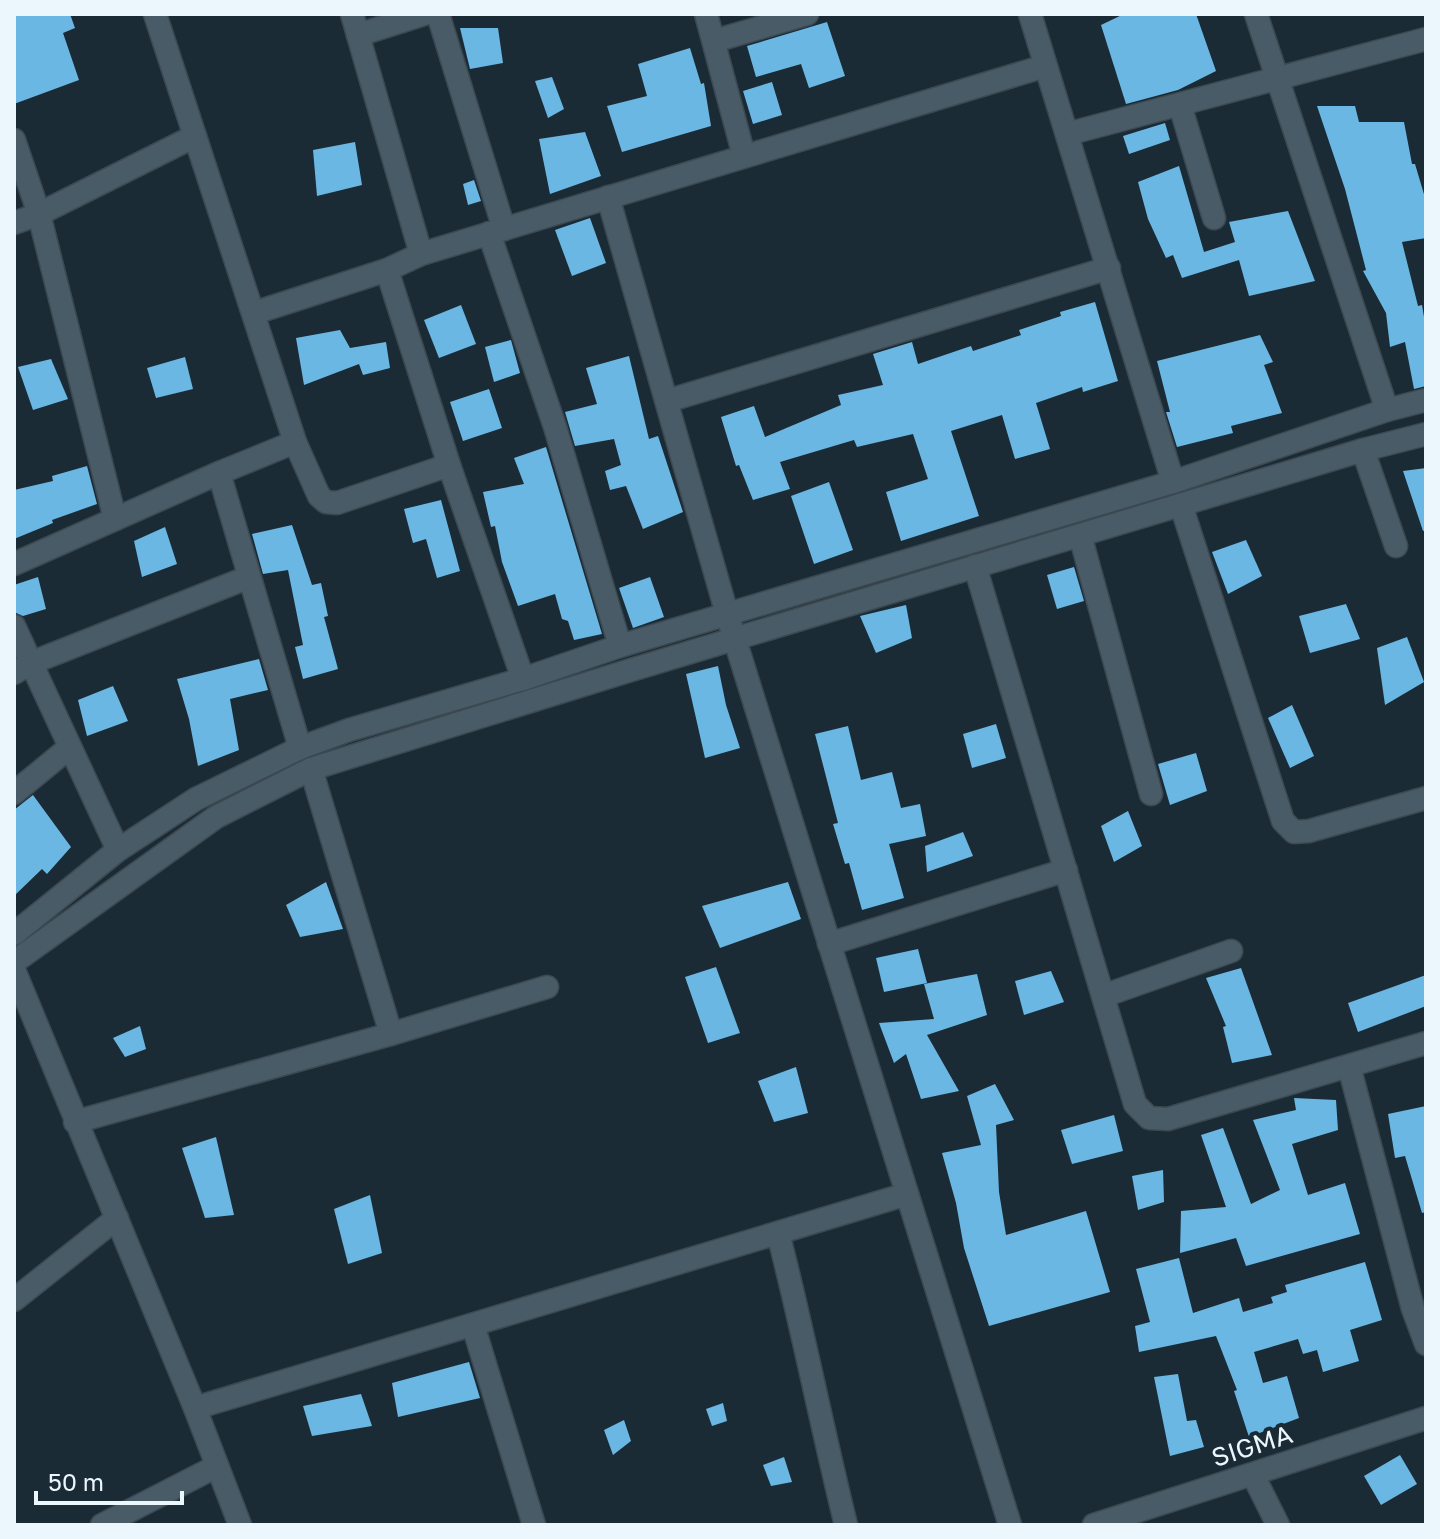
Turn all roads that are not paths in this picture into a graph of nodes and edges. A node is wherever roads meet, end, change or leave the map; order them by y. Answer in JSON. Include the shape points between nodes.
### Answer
{"nodes":[{"id":1,"x":155,"y":14,"type":"edge"},
{"id":2,"x":424,"y":14,"type":"edge"},
{"id":3,"x":438,"y":14,"type":"edge"},
{"id":4,"x":706,"y":14,"type":"edge"},
{"id":5,"x":807,"y":14,"type":"edge"},
{"id":6,"x":1030,"y":14,"type":"edge"},
{"id":7,"x":1256,"y":14,"type":"edge"},
{"id":8,"x":355,"y":24,"type":"edge"},
{"id":9,"x":714,"y":41,"type":"junction"},
{"id":10,"x":1424,"y":46,"type":"edge"},
{"id":11,"x":1045,"y":66,"type":"junction"},
{"id":12,"x":1276,"y":80,"type":"junction"},
{"id":13,"x":1180,"y":105,"type":"junction"},
{"id":14,"x":1067,"y":134,"type":"junction"},
{"id":15,"x":195,"y":136,"type":"junction"},
{"id":16,"x":14,"y":140,"type":"edge"},
{"id":17,"x":744,"y":156,"type":"junction"},
{"id":18,"x":608,"y":197,"type":"junction"},
{"id":19,"x":39,"y":214,"type":"junction"},
{"id":20,"x":1214,"y":218,"type":"dead end"},
{"id":21,"x":14,"y":223,"type":"edge"},
{"id":22,"x":497,"y":231,"type":"junction"},
{"id":23,"x":421,"y":254,"type":"junction"},
{"id":24,"x":1109,"y":268,"type":"junction"},
{"id":25,"x":387,"y":270,"type":"junction"},
{"id":26,"x":254,"y":313,"type":"junction"},
{"id":27,"x":1426,"y":400,"type":"edge"},
{"id":28,"x":667,"y":401,"type":"junction"},
{"id":29,"x":1387,"y":410,"type":"junction"},
{"id":30,"x":1426,"y":434,"type":"edge"},
{"id":31,"x":295,"y":442,"type":"junction"},
{"id":32,"x":1363,"y":450,"type":"junction"},
{"id":33,"x":449,"y":465,"type":"junction"},
{"id":34,"x":219,"y":473,"type":"junction"},
{"id":35,"x":1173,"y":482,"type":"junction"},
{"id":36,"x":1181,"y":505,"type":"junction"},
{"id":37,"x":115,"y":519,"type":"junction"},
{"id":38,"x":1080,"y":535,"type":"junction"},
{"id":39,"x":1396,"y":546,"type":"dead end"},
{"id":40,"x":14,"y":564,"type":"edge"},
{"id":41,"x":975,"y":566,"type":"junction"},
{"id":42,"x":249,"y":577,"type":"junction"},
{"id":43,"x":727,"y":614,"type":"junction"},
{"id":44,"x":14,"y":626,"type":"edge"},
{"id":45,"x":735,"y":639,"type":"junction"},
{"id":46,"x":620,"y":646,"type":"junction"},
{"id":47,"x":23,"y":668,"type":"edge"},
{"id":48,"x":523,"y":679,"type":"junction"},
{"id":49,"x":70,"y":747,"type":"junction"},
{"id":50,"x":300,"y":748,"type":"junction"},
{"id":51,"x":311,"y":769,"type":"junction"},
{"id":52,"x":14,"y":793,"type":"edge"},
{"id":53,"x":1151,"y":794,"type":"dead end"},
{"id":54,"x":1426,"y":798,"type":"edge"},
{"id":55,"x":118,"y":850,"type":"junction"},
{"id":56,"x":1066,"y":870,"type":"junction"},
{"id":57,"x":14,"y":934,"type":"edge"},
{"id":58,"x":829,"y":944,"type":"junction"},
{"id":59,"x":1231,"y":951,"type":"dead end"},
{"id":60,"x":14,"y":962,"type":"edge"},
{"id":61,"x":14,"y":970,"type":"edge"},
{"id":62,"x":547,"y":987,"type":"dead end"},
{"id":63,"x":1103,"y":996,"type":"junction"},
{"id":64,"x":391,"y":1034,"type":"junction"},
{"id":65,"x":1426,"y":1043,"type":"edge"},
{"id":66,"x":1349,"y":1066,"type":"junction"},
{"id":67,"x":75,"y":1122,"type":"junction"},
{"id":68,"x":907,"y":1194,"type":"junction"},
{"id":69,"x":117,"y":1218,"type":"junction"},
{"id":70,"x":778,"y":1233,"type":"junction"},
{"id":71,"x":14,"y":1300,"type":"edge"},
{"id":72,"x":473,"y":1325,"type":"junction"},
{"id":73,"x":1426,"y":1344,"type":"edge"},
{"id":74,"x":195,"y":1408,"type":"junction"},
{"id":75,"x":1426,"y":1418,"type":"edge"},
{"id":76,"x":217,"y":1466,"type":"junction"},
{"id":77,"x":1253,"y":1475,"type":"junction"},
{"id":78,"x":102,"y":1525,"type":"edge"},
{"id":79,"x":240,"y":1525,"type":"edge"},
{"id":80,"x":534,"y":1525,"type":"edge"},
{"id":81,"x":846,"y":1525,"type":"edge"},
{"id":82,"x":1010,"y":1525,"type":"edge"},
{"id":83,"x":1094,"y":1525,"type":"edge"},
{"id":84,"x":1278,"y":1525,"type":"edge"}],
"edges":[{"from":1,"to":15,"type":"street"},
{"from":2,"to":8,"type":"street"},
{"from":3,"to":22,"type":"street"},
{"from":4,"to":9,"type":"street"},
{"from":5,"to":9,"type":"street"},
{"from":6,"to":11,"type":"street"},
{"from":7,"to":12,"type":"street"},
{"from":8,"to":23,"type":"street"},
{"from":9,"to":17,"type":"street"},
{"from":10,"to":12,"type":"street"},
{"from":11,"to":14,"type":"street"},
{"from":11,"to":17,"type":"street"},
{"from":12,"to":13,"type":"street"},
{"from":12,"to":29,"type":"street"},
{"from":13,"to":14,"type":"street"},
{"from":13,"to":20,"type":"street"},
{"from":14,"to":24,"type":"street"},
{"from":15,"to":19,"type":"street"},
{"from":15,"to":26,"type":"street"},
{"from":16,"to":19,"type":"street"},
{"from":17,"to":18,"type":"street"},
{"from":18,"to":22,"type":"street"},
{"from":18,"to":28,"type":"street"},
{"from":19,"to":21,"type":"street"},
{"from":19,"to":37,"type":"street"},
{"from":22,"to":23,"type":"street"},
{"from":22,"to":46,"type":"street"},
{"from":23,"to":25,"type":"street"},
{"from":24,"to":28,"type":"street"},
{"from":24,"to":35,"type":"street"},
{"from":25,"to":26,"type":"street"},
{"from":25,"to":33,"type":"street"},
{"from":26,"to":31,"type":"street"},
{"from":27,"to":29,"type":"street"},
{"from":28,"to":43,"type":"street"},
{"from":29,"to":35,"type":"street"},
{"from":30,"to":32,"type":"street"},
{"from":31,"to":33,"type":"street","via":[[326,502],[337,503]]},
{"from":31,"to":34,"type":"street"},
{"from":32,"to":36,"type":"street"},
{"from":32,"to":39,"type":"street"},
{"from":33,"to":48,"type":"street"},
{"from":34,"to":37,"type":"street"},
{"from":34,"to":42,"type":"street"},
{"from":35,"to":43,"type":"street"},
{"from":36,"to":38,"type":"street"},
{"from":36,"to":54,"type":"street","via":[[1283,821],[1294,832],[1309,831]]},
{"from":37,"to":40,"type":"street"},
{"from":38,"to":41,"type":"street"},
{"from":38,"to":53,"type":"street"},
{"from":41,"to":45,"type":"street"},
{"from":41,"to":56,"type":"street"},
{"from":42,"to":47,"type":"street"},
{"from":42,"to":50,"type":"street"},
{"from":43,"to":45,"type":"street"},
{"from":43,"to":46,"type":"street"},
{"from":44,"to":47,"type":"street"},
{"from":45,"to":51,"type":"street"},
{"from":45,"to":58,"type":"street"},
{"from":46,"to":48,"type":"street"},
{"from":47,"to":49,"type":"street"},
{"from":48,"to":50,"type":"street"},
{"from":49,"to":52,"type":"street"},
{"from":49,"to":55,"type":"street"},
{"from":50,"to":55,"type":"street","via":[[196,799]]},
{"from":51,"to":60,"type":"street","via":[[216,817]]},
{"from":51,"to":64,"type":"street"},
{"from":55,"to":57,"type":"street"},
{"from":56,"to":58,"type":"street"},
{"from":56,"to":63,"type":"street"},
{"from":58,"to":68,"type":"street"},
{"from":59,"to":63,"type":"street"},
{"from":61,"to":67,"type":"street"},
{"from":62,"to":64,"type":"street"},
{"from":63,"to":66,"type":"street","via":[[1135,1104],[1149,1118],[1168,1119]]},
{"from":64,"to":67,"type":"street"},
{"from":65,"to":66,"type":"street"},
{"from":66,"to":73,"type":"street"},
{"from":67,"to":69,"type":"street"},
{"from":68,"to":70,"type":"street"},
{"from":68,"to":82,"type":"street"},
{"from":69,"to":71,"type":"street"},
{"from":69,"to":74,"type":"street"},
{"from":70,"to":72,"type":"street"},
{"from":70,"to":81,"type":"street"},
{"from":72,"to":74,"type":"street"},
{"from":72,"to":80,"type":"street"},
{"from":74,"to":76,"type":"street"},
{"from":75,"to":77,"type":"street","name":"SIGMA"},
{"from":76,"to":78,"type":"street"},
{"from":76,"to":79,"type":"street"},
{"from":77,"to":83,"type":"street","name":"SIGMA"},
{"from":77,"to":84,"type":"street"}]}
